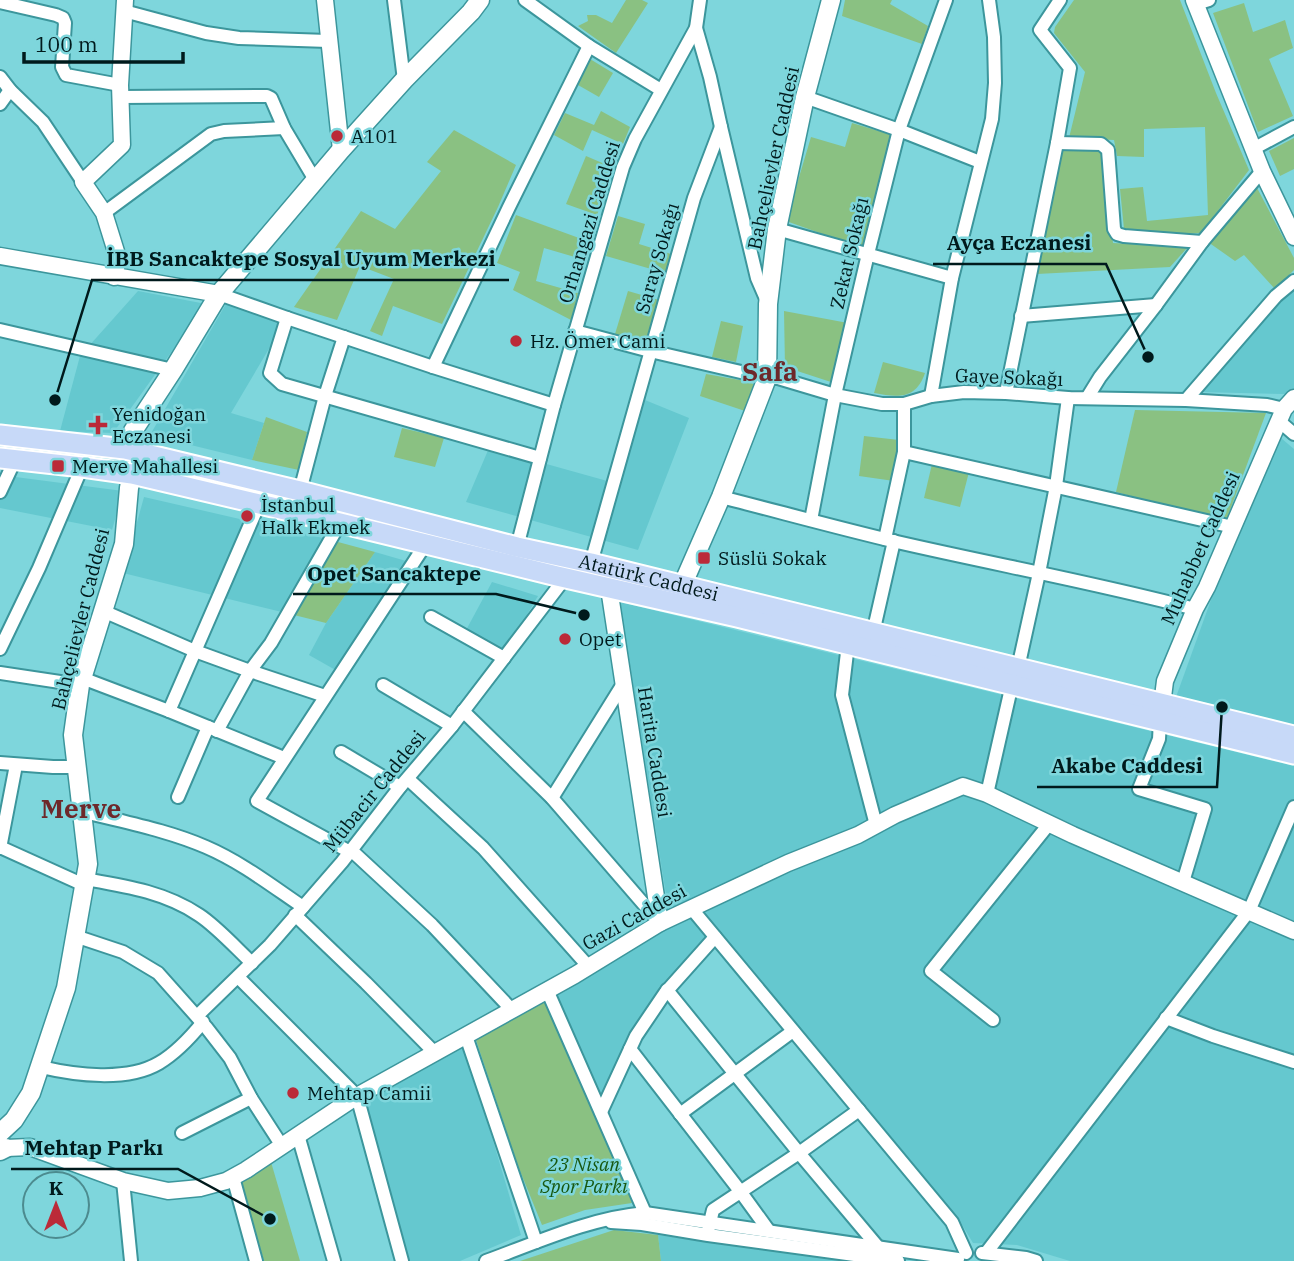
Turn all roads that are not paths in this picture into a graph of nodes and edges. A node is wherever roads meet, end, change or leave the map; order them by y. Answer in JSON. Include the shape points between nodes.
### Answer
{"nodes":[{"id":1,"x":325,"y":0,"type":"edge"},
{"id":2,"x":394,"y":0,"type":"edge"},
{"id":3,"x":525,"y":0,"type":"edge"},
{"id":4,"x":700,"y":0,"type":"edge"},
{"id":5,"x":831,"y":0,"type":"edge"},
{"id":6,"x":946,"y":0,"type":"edge"},
{"id":7,"x":989,"y":0,"type":"edge"},
{"id":8,"x":1060,"y":0,"type":"edge"},
{"id":9,"x":1200,"y":1,"type":"edge"},
{"id":10,"x":0,"y":2,"type":"edge"},
{"id":11,"x":473,"y":4,"type":"edge"},
{"id":12,"x":125,"y":6,"type":"edge"},
{"id":13,"x":696,"y":28,"type":"junction"},
{"id":14,"x":328,"y":41,"type":"junction"},
{"id":15,"x":589,"y":46,"type":"junction"},
{"id":16,"x":0,"y":76,"type":"edge"},
{"id":17,"x":404,"y":80,"type":"junction"},
{"id":18,"x":10,"y":90,"type":"junction"},
{"id":19,"x":661,"y":90,"type":"junction"},
{"id":20,"x":121,"y":91,"type":"junction"},
{"id":21,"x":805,"y":97,"type":"junction"},
{"id":22,"x":0,"y":104,"type":"edge"},
{"id":23,"x":720,"y":127,"type":"junction"},
{"id":24,"x":1294,"y":127,"type":"edge"},
{"id":25,"x":284,"y":128,"type":"junction"},
{"id":26,"x":899,"y":130,"type":"junction"},
{"id":27,"x":1057,"y":143,"type":"junction"},
{"id":28,"x":341,"y":149,"type":"junction"},
{"id":29,"x":1253,"y":149,"type":"junction"},
{"id":30,"x":980,"y":162,"type":"junction"},
{"id":31,"x":1262,"y":171,"type":"junction"},
{"id":32,"x":315,"y":180,"type":"junction"},
{"id":33,"x":83,"y":182,"type":"junction"},
{"id":34,"x":104,"y":213,"type":"junction"},
{"id":35,"x":1290,"y":218,"type":"edge"},
{"id":36,"x":776,"y":229,"type":"junction"},
{"id":37,"x":1294,"y":237,"type":"edge"},
{"id":38,"x":1202,"y":242,"type":"junction"},
{"id":39,"x":868,"y":254,"type":"junction"},
{"id":40,"x":0,"y":256,"type":"edge"},
{"id":41,"x":114,"y":276,"type":"junction"},
{"id":42,"x":952,"y":278,"type":"junction"},
{"id":43,"x":1294,"y":281,"type":"edge"},
{"id":44,"x":219,"y":293,"type":"junction"},
{"id":45,"x":768,"y":304,"type":"junction"},
{"id":46,"x":1156,"y":305,"type":"junction"},
{"id":47,"x":1021,"y":316,"type":"junction"},
{"id":48,"x":287,"y":318,"type":"junction"},
{"id":49,"x":0,"y":330,"type":"edge"},
{"id":50,"x":576,"y":331,"type":"junction"},
{"id":51,"x":344,"y":337,"type":"junction"},
{"id":52,"x":650,"y":351,"type":"junction"},
{"id":53,"x":433,"y":367,"type":"junction"},
{"id":54,"x":173,"y":370,"type":"junction"},
{"id":55,"x":767,"y":378,"type":"junction"},
{"id":56,"x":1006,"y":393,"type":"junction"},
{"id":57,"x":835,"y":395,"type":"junction"},
{"id":58,"x":325,"y":396,"type":"junction"},
{"id":59,"x":931,"y":396,"type":"junction"},
{"id":60,"x":1068,"y":398,"type":"junction"},
{"id":61,"x":1087,"y":398,"type":"junction"},
{"id":62,"x":1186,"y":400,"type":"junction"},
{"id":63,"x":904,"y":404,"type":"junction"},
{"id":64,"x":554,"y":405,"type":"junction"},
{"id":65,"x":1285,"y":409,"type":"edge"},
{"id":66,"x":1294,"y":434,"type":"edge"},
{"id":67,"x":0,"y":435,"type":"edge"},
{"id":68,"x":125,"y":449,"type":"junction"},
{"id":69,"x":904,"y":452,"type":"junction"},
{"id":70,"x":540,"y":458,"type":"junction"},
{"id":71,"x":8,"y":459,"type":"edge"},
{"id":72,"x":82,"y":467,"type":"junction"},
{"id":73,"x":132,"y":474,"type":"junction"},
{"id":74,"x":1056,"y":486,"type":"junction"},
{"id":75,"x":300,"y":491,"type":"junction"},
{"id":76,"x":0,"y":492,"type":"edge"},
{"id":77,"x":721,"y":497,"type":"junction"},
{"id":78,"x":259,"y":504,"type":"junction"},
{"id":79,"x":811,"y":520,"type":"junction"},
{"id":80,"x":340,"y":523,"type":"junction"},
{"id":81,"x":1233,"y":527,"type":"junction"},
{"id":82,"x":889,"y":540,"type":"junction"},
{"id":83,"x":425,"y":545,"type":"junction"},
{"id":84,"x":517,"y":547,"type":"junction"},
{"id":85,"x":592,"y":563,"type":"junction"},
{"id":86,"x":1039,"y":573,"type":"junction"},
{"id":87,"x":565,"y":578,"type":"junction"},
{"id":88,"x":609,"y":588,"type":"junction"},
{"id":89,"x":681,"y":595,"type":"junction"},
{"id":90,"x":1195,"y":609,"type":"junction"},
{"id":91,"x":103,"y":611,"type":"junction"},
{"id":92,"x":431,"y":617,"type":"dead end"},
{"id":93,"x":873,"y":633,"type":"junction"},
{"id":94,"x":848,"y":645,"type":"junction"},
{"id":95,"x":0,"y":649,"type":"edge"},
{"id":96,"x":195,"y":651,"type":"junction"},
{"id":97,"x":504,"y":658,"type":"junction"},
{"id":98,"x":250,"y":671,"type":"junction"},
{"id":99,"x":0,"y":673,"type":"edge"},
{"id":100,"x":1015,"y":676,"type":"junction"},
{"id":101,"x":81,"y":682,"type":"junction"},
{"id":102,"x":623,"y":684,"type":"junction"},
{"id":103,"x":383,"y":685,"type":"dead end"},
{"id":104,"x":325,"y":696,"type":"junction"},
{"id":105,"x":169,"y":710,"type":"junction"},
{"id":106,"x":463,"y":711,"type":"junction"},
{"id":107,"x":1161,"y":712,"type":"junction"},
{"id":108,"x":452,"y":726,"type":"junction"},
{"id":109,"x":212,"y":729,"type":"junction"},
{"id":110,"x":1294,"y":736,"type":"edge"},
{"id":111,"x":341,"y":752,"type":"dead end"},
{"id":112,"x":1294,"y":754,"type":"edge"},
{"id":113,"x":284,"y":758,"type":"junction"},
{"id":114,"x":0,"y":763,"type":"edge"},
{"id":115,"x":16,"y":765,"type":"junction"},
{"id":116,"x":76,"y":767,"type":"junction"},
{"id":117,"x":404,"y":783,"type":"junction"},
{"id":118,"x":988,"y":794,"type":"junction"},
{"id":119,"x":178,"y":797,"type":"dead end"},
{"id":120,"x":552,"y":798,"type":"junction"},
{"id":121,"x":1294,"y":807,"type":"edge"},
{"id":122,"x":81,"y":811,"type":"junction"},
{"id":123,"x":1049,"y":824,"type":"junction"},
{"id":124,"x":876,"y":825,"type":"junction"},
{"id":125,"x":0,"y":847,"type":"edge"},
{"id":126,"x":350,"y":851,"type":"junction"},
{"id":127,"x":85,"y":882,"type":"junction"},
{"id":128,"x":1183,"y":882,"type":"junction"},
{"id":129,"x":692,"y":909,"type":"junction"},
{"id":130,"x":299,"y":911,"type":"junction"},
{"id":131,"x":1249,"y":911,"type":"junction"},
{"id":132,"x":660,"y":923,"type":"junction"},
{"id":133,"x":1294,"y":932,"type":"edge"},
{"id":134,"x":75,"y":936,"type":"junction"},
{"id":135,"x":715,"y":937,"type":"junction"},
{"id":136,"x":252,"y":962,"type":"junction"},
{"id":137,"x":588,"y":966,"type":"junction"},
{"id":138,"x":238,"y":976,"type":"junction"},
{"id":139,"x":547,"y":990,"type":"junction"},
{"id":140,"x":667,"y":990,"type":"junction"},
{"id":141,"x":512,"y":1010,"type":"junction"},
{"id":142,"x":1166,"y":1018,"type":"junction"},
{"id":143,"x":200,"y":1019,"type":"junction"},
{"id":144,"x":993,"y":1020,"type":"dead end"},
{"id":145,"x":793,"y":1031,"type":"junction"},
{"id":146,"x":466,"y":1036,"type":"junction"},
{"id":147,"x":630,"y":1049,"type":"junction"},
{"id":148,"x":435,"y":1053,"type":"junction"},
{"id":149,"x":1294,"y":1062,"type":"edge"},
{"id":150,"x":41,"y":1067,"type":"junction"},
{"id":151,"x":736,"y":1075,"type":"junction"},
{"id":152,"x":357,"y":1096,"type":"junction"},
{"id":153,"x":251,"y":1098,"type":"junction"},
{"id":154,"x":859,"y":1110,"type":"junction"},
{"id":155,"x":601,"y":1112,"type":"junction"},
{"id":156,"x":680,"y":1114,"type":"junction"},
{"id":157,"x":182,"y":1133,"type":"dead end"},
{"id":158,"x":298,"y":1135,"type":"junction"},
{"id":159,"x":1,"y":1145,"type":"edge"},
{"id":160,"x":282,"y":1146,"type":"junction"},
{"id":161,"x":799,"y":1153,"type":"junction"},
{"id":162,"x":233,"y":1177,"type":"junction"},
{"id":163,"x":123,"y":1181,"type":"junction"},
{"id":164,"x":740,"y":1191,"type":"junction"},
{"id":165,"x":645,"y":1213,"type":"junction"},
{"id":166,"x":600,"y":1221,"type":"junction"},
{"id":167,"x":709,"y":1229,"type":"junction"},
{"id":168,"x":769,"y":1231,"type":"junction"},
{"id":169,"x":536,"y":1242,"type":"junction"},
{"id":170,"x":878,"y":1247,"type":"junction"},
{"id":171,"x":986,"y":1253,"type":"junction"},
{"id":172,"x":960,"y":1258,"type":"edge"},
{"id":173,"x":131,"y":1261,"type":"edge"},
{"id":174,"x":256,"y":1261,"type":"edge"},
{"id":175,"x":334,"y":1261,"type":"edge"},
{"id":176,"x":402,"y":1261,"type":"edge"},
{"id":177,"x":486,"y":1261,"type":"edge"},
{"id":178,"x":898,"y":1261,"type":"edge"},
{"id":179,"x":1036,"y":1261,"type":"edge"}],
"edges":[{"from":1,"to":14,"type":"street"},
{"from":2,"to":17,"type":"street"},
{"from":3,"to":15,"type":"street"},
{"from":4,"to":13,"type":"street","name":"Orhangazi Caddesi"},
{"from":5,"to":21,"type":"main road","name":"Bahçelievler Caddesi"},
{"from":6,"to":26,"type":"street","name":"Zekat Sokağı"},
{"from":7,"to":30,"type":"street","via":[[996,83]]},
{"from":8,"to":27,"type":"street","via":[[1040,30],[1070,68]]},
{"from":9,"to":29,"type":"street"},
{"from":10,"to":20,"type":"street","via":[[63,18],[62,67],[66,75]]},
{"from":11,"to":17,"type":"main road"},
{"from":12,"to":14,"type":"street","via":[[206,33]]},
{"from":12,"to":20,"type":"street"},
{"from":13,"to":19,"type":"street","name":"Orhangazi Caddesi"},
{"from":13,"to":23,"type":"street"},
{"from":14,"to":28,"type":"street"},
{"from":15,"to":19,"type":"street"},
{"from":15,"to":53,"type":"street"},
{"from":16,"to":18,"type":"street"},
{"from":17,"to":28,"type":"main road"},
{"from":18,"to":22,"type":"street"},
{"from":18,"to":33,"type":"street","via":[[43,122]]},
{"from":19,"to":50,"type":"street","name":"Orhangazi Caddesi","via":[[623,167]]},
{"from":20,"to":25,"type":"street","via":[[267,96]]},
{"from":20,"to":33,"type":"street","via":[[122,145]]},
{"from":21,"to":26,"type":"street"},
{"from":21,"to":36,"type":"main road","name":"Bahçelievler Caddesi"},
{"from":23,"to":45,"type":"street","via":[[757,278]]},
{"from":23,"to":52,"type":"street","name":"Saray Sokağı","via":[[694,198]]},
{"from":24,"to":29,"type":"street"},
{"from":25,"to":32,"type":"street"},
{"from":25,"to":34,"type":"street","via":[[211,134]]},
{"from":26,"to":30,"type":"street"},
{"from":26,"to":39,"type":"street","name":"Zekat Sokağı"},
{"from":27,"to":38,"type":"street","via":[[1101,144],[1108,150],[1118,234]]},
{"from":27,"to":47,"type":"street"},
{"from":28,"to":32,"type":"main road"},
{"from":29,"to":31,"type":"street"},
{"from":30,"to":42,"type":"street"},
{"from":31,"to":35,"type":"street"},
{"from":31,"to":38,"type":"street"},
{"from":32,"to":44,"type":"main road"},
{"from":33,"to":34,"type":"street"},
{"from":34,"to":41,"type":"street","via":[[118,258]]},
{"from":35,"to":37,"type":"street"},
{"from":36,"to":39,"type":"street"},
{"from":36,"to":45,"type":"main road","name":"Bahçelievler Caddesi"},
{"from":38,"to":46,"type":"street"},
{"from":39,"to":42,"type":"street"},
{"from":39,"to":57,"type":"street","name":"Zekat Sokağı"},
{"from":40,"to":41,"type":"street"},
{"from":41,"to":44,"type":"street"},
{"from":42,"to":59,"type":"street"},
{"from":43,"to":62,"type":"street"},
{"from":44,"to":48,"type":"street"},
{"from":44,"to":54,"type":"main road"},
{"from":45,"to":55,"type":"main road","name":"Bahçelievler Caddesi"},
{"from":46,"to":47,"type":"street"},
{"from":46,"to":61,"type":"street"},
{"from":47,"to":56,"type":"street"},
{"from":48,"to":51,"type":"street"},
{"from":48,"to":58,"type":"street","via":[[270,373],[282,384]]},
{"from":49,"to":54,"type":"street"},
{"from":50,"to":52,"type":"street","name":"Gaye Sokağı"},
{"from":50,"to":64,"type":"street","name":"Orhangazi Caddesi"},
{"from":51,"to":53,"type":"street"},
{"from":51,"to":58,"type":"street"},
{"from":52,"to":55,"type":"street","name":"Gaye Sokağı"},
{"from":52,"to":85,"type":"street","name":"Saray Sokağı"},
{"from":53,"to":64,"type":"street"},
{"from":54,"to":68,"type":"main road"},
{"from":55,"to":57,"type":"street","name":"Gaye Sokağı"},
{"from":55,"to":77,"type":"main road","name":"Bahçelievler Caddesi"},
{"from":56,"to":59,"type":"street","name":"Gaye Sokağı"},
{"from":56,"to":60,"type":"street","name":"Gaye Sokağı"},
{"from":57,"to":63,"type":"street","name":"Gaye Sokağı"},
{"from":57,"to":79,"type":"street","name":"Zekat Sokağı"},
{"from":58,"to":70,"type":"street"},
{"from":58,"to":75,"type":"street"},
{"from":59,"to":63,"type":"street","name":"Gaye Sokağı"},
{"from":60,"to":61,"type":"street","name":"Gaye Sokağı"},
{"from":60,"to":74,"type":"street"},
{"from":61,"to":62,"type":"street","name":"Gaye Sokağı"},
{"from":62,"to":65,"type":"street","name":"Gaye Sokağı"},
{"from":63,"to":69,"type":"street"},
{"from":64,"to":70,"type":"street","name":"Orhangazi Caddesi"},
{"from":65,"to":66,"type":"street"},
{"from":65,"to":81,"type":"street","name":"Muhabbet Caddesi"},
{"from":67,"to":68,"type":"main road","name":"Atatürk Caddesi"},
{"from":68,"to":73,"type":"main road"},
{"from":68,"to":75,"type":"main road","name":"Atatürk Caddesi"},
{"from":69,"to":74,"type":"street"},
{"from":69,"to":82,"type":"street"},
{"from":70,"to":84,"type":"street","name":"Orhangazi Caddesi"},
{"from":71,"to":72,"type":"main road","name":"Atatürk Caddesi"},
{"from":71,"to":76,"type":"street"},
{"from":72,"to":73,"type":"main road","name":"Atatürk Caddesi"},
{"from":72,"to":95,"type":"street"},
{"from":73,"to":78,"type":"main road","name":"Atatürk Caddesi"},
{"from":73,"to":91,"type":"main road","name":"Bahçelievler Caddesi","via":[[124,544]]},
{"from":74,"to":81,"type":"street"},
{"from":74,"to":86,"type":"street"},
{"from":75,"to":84,"type":"main road","name":"Atatürk Caddesi"},
{"from":77,"to":79,"type":"street"},
{"from":77,"to":89,"type":"main road","name":"Bahçelievler Caddesi"},
{"from":78,"to":80,"type":"main road","name":"Atatürk Caddesi"},
{"from":78,"to":96,"type":"street"},
{"from":79,"to":82,"type":"street"},
{"from":80,"to":83,"type":"main road","name":"Atatürk Caddesi"},
{"from":80,"to":98,"type":"street"},
{"from":81,"to":90,"type":"street","name":"Muhabbet Caddesi"},
{"from":82,"to":86,"type":"street"},
{"from":82,"to":93,"type":"street"},
{"from":83,"to":87,"type":"main road","name":"Atatürk Caddesi"},
{"from":83,"to":104,"type":"street"},
{"from":84,"to":85,"type":"main road","name":"Atatürk Caddesi"},
{"from":85,"to":89,"type":"main road","name":"Atatürk Caddesi"},
{"from":86,"to":90,"type":"street"},
{"from":86,"to":100,"type":"street"},
{"from":87,"to":88,"type":"main road","name":"Atatürk Caddesi"},
{"from":87,"to":97,"type":"street","name":"Mübacir Caddesi"},
{"from":88,"to":89,"type":"main road","name":"Atatürk Caddesi"},
{"from":88,"to":102,"type":"street","name":"Harita Caddesi"},
{"from":89,"to":93,"type":"main road","name":"Atatürk Caddesi"},
{"from":89,"to":94,"type":"main road"},
{"from":90,"to":107,"type":"street","name":"Muhabbet Caddesi","via":[[1165,681]]},
{"from":91,"to":96,"type":"street"},
{"from":91,"to":101,"type":"main road","name":"Bahçelievler Caddesi"},
{"from":92,"to":97,"type":"street"},
{"from":93,"to":100,"type":"main road","name":"Atatürk Caddesi"},
{"from":94,"to":100,"type":"main road"},
{"from":94,"to":124,"type":"street","via":[[842,695]]},
{"from":96,"to":98,"type":"street"},
{"from":96,"to":105,"type":"street"},
{"from":97,"to":106,"type":"street","name":"Mübacir Caddesi"},
{"from":98,"to":104,"type":"street"},
{"from":98,"to":109,"type":"street"},
{"from":99,"to":101,"type":"street"},
{"from":100,"to":107,"type":"main road","name":"Atatürk Caddesi"},
{"from":100,"to":118,"type":"street"},
{"from":101,"to":105,"type":"street"},
{"from":101,"to":116,"type":"main road","name":"Bahçelievler Caddesi","via":[[73,735]]},
{"from":102,"to":120,"type":"street"},
{"from":102,"to":132,"type":"street","name":"Harita Caddesi"},
{"from":103,"to":108,"type":"street"},
{"from":104,"to":113,"type":"street"},
{"from":105,"to":109,"type":"street"},
{"from":106,"to":108,"type":"street","name":"Mübacir Caddesi"},
{"from":106,"to":120,"type":"street"},
{"from":107,"to":110,"type":"main road","name":"Atatürk Caddesi"},
{"from":107,"to":112,"type":"main road"},
{"from":107,"to":128,"type":"street","via":[[1159,739],[1139,789],[1205,809]]},
{"from":108,"to":117,"type":"street","name":"Mübacir Caddesi"},
{"from":109,"to":113,"type":"street"},
{"from":109,"to":119,"type":"street"},
{"from":111,"to":117,"type":"street"},
{"from":113,"to":126,"type":"street","via":[[257,801]]},
{"from":114,"to":115,"type":"street"},
{"from":115,"to":116,"type":"street"},
{"from":115,"to":125,"type":"street"},
{"from":116,"to":122,"type":"main road","name":"Bahçelievler Caddesi"},
{"from":117,"to":126,"type":"street","name":"Mübacir Caddesi"},
{"from":117,"to":137,"type":"street","via":[[483,848]]},
{"from":118,"to":123,"type":"street","name":"Gazi Caddesi"},
{"from":118,"to":124,"type":"street","name":"Gazi Caddesi","via":[[963,786]]},
{"from":120,"to":132,"type":"street"},
{"from":121,"to":131,"type":"street"},
{"from":122,"to":127,"type":"main road","name":"Bahçelievler Caddesi","via":[[88,864]]},
{"from":122,"to":130,"type":"street","via":[[207,848],[246,869]]},
{"from":123,"to":128,"type":"street","name":"Gazi Caddesi"},
{"from":123,"to":144,"type":"street","via":[[931,971]]},
{"from":124,"to":129,"type":"street","name":"Gazi Caddesi"},
{"from":125,"to":127,"type":"street"},
{"from":126,"to":130,"type":"street","name":"Mübacir Caddesi"},
{"from":126,"to":141,"type":"street","via":[[432,925]]},
{"from":127,"to":134,"type":"main road","name":"Bahçelievler Caddesi"},
{"from":127,"to":136,"type":"street","via":[[167,897],[201,916]]},
{"from":128,"to":131,"type":"street","name":"Gazi Caddesi"},
{"from":129,"to":132,"type":"street","name":"Gazi Caddesi"},
{"from":129,"to":135,"type":"street"},
{"from":130,"to":136,"type":"street","name":"Mübacir Caddesi"},
{"from":130,"to":148,"type":"street"},
{"from":131,"to":133,"type":"street","name":"Gazi Caddesi"},
{"from":131,"to":142,"type":"street"},
{"from":132,"to":137,"type":"street","name":"Gazi Caddesi"},
{"from":134,"to":143,"type":"street","via":[[140,961],[158,973]]},
{"from":134,"to":150,"type":"main road","name":"Bahçelievler Caddesi","via":[[66,988]]},
{"from":135,"to":140,"type":"street"},
{"from":135,"to":145,"type":"street"},
{"from":136,"to":138,"type":"street","name":"Mübacir Caddesi"},
{"from":137,"to":139,"type":"street","name":"Gazi Caddesi"},
{"from":138,"to":143,"type":"street","name":"Mübacir Caddesi"},
{"from":138,"to":152,"type":"street"},
{"from":139,"to":141,"type":"street","name":"Gazi Caddesi"},
{"from":139,"to":155,"type":"street"},
{"from":140,"to":147,"type":"street"},
{"from":140,"to":151,"type":"street"},
{"from":141,"to":146,"type":"street","name":"Gazi Caddesi"},
{"from":142,"to":149,"type":"street"},
{"from":142,"to":171,"type":"street"},
{"from":143,"to":150,"type":"street","name":"Mübacir Caddesi","via":[[186,1043],[158,1064],[135,1073],[103,1075]]},
{"from":143,"to":153,"type":"street","via":[[230,1058]]},
{"from":145,"to":151,"type":"street"},
{"from":145,"to":154,"type":"street"},
{"from":146,"to":148,"type":"street","name":"Gazi Caddesi"},
{"from":146,"to":169,"type":"street"},
{"from":147,"to":155,"type":"street"},
{"from":147,"to":156,"type":"street"},
{"from":148,"to":152,"type":"street","name":"Gazi Caddesi"},
{"from":150,"to":159,"type":"main road","name":"Bahçelievler Caddesi"},
{"from":151,"to":156,"type":"street"},
{"from":151,"to":161,"type":"street"},
{"from":152,"to":158,"type":"street","name":"Gazi Caddesi"},
{"from":152,"to":176,"type":"street"},
{"from":153,"to":157,"type":"street"},
{"from":153,"to":160,"type":"street"},
{"from":154,"to":161,"type":"street"},
{"from":154,"to":172,"type":"street","via":[[952,1222]]},
{"from":155,"to":165,"type":"street"},
{"from":156,"to":164,"type":"street"},
{"from":158,"to":160,"type":"street","name":"Gazi Caddesi"},
{"from":158,"to":175,"type":"street"},
{"from":159,"to":163,"type":"street","name":"Gazi Caddesi","via":[[30,1147]]},
{"from":160,"to":162,"type":"street","name":"Gazi Caddesi"},
{"from":161,"to":164,"type":"street"},
{"from":161,"to":170,"type":"street"},
{"from":162,"to":163,"type":"street","name":"Gazi Caddesi","via":[[200,1188],[168,1191]]},
{"from":162,"to":174,"type":"street"},
{"from":163,"to":173,"type":"street"},
{"from":164,"to":167,"type":"street","via":[[713,1210]]},
{"from":164,"to":168,"type":"street"},
{"from":165,"to":166,"type":"street"},
{"from":165,"to":167,"type":"street"},
{"from":166,"to":167,"type":"street"},
{"from":166,"to":169,"type":"street"},
{"from":167,"to":168,"type":"street"},
{"from":167,"to":178,"type":"street"},
{"from":168,"to":170,"type":"street"},
{"from":169,"to":177,"type":"street"},
{"from":170,"to":172,"type":"street"},
{"from":171,"to":172,"type":"street"},
{"from":171,"to":179,"type":"street"}]}
